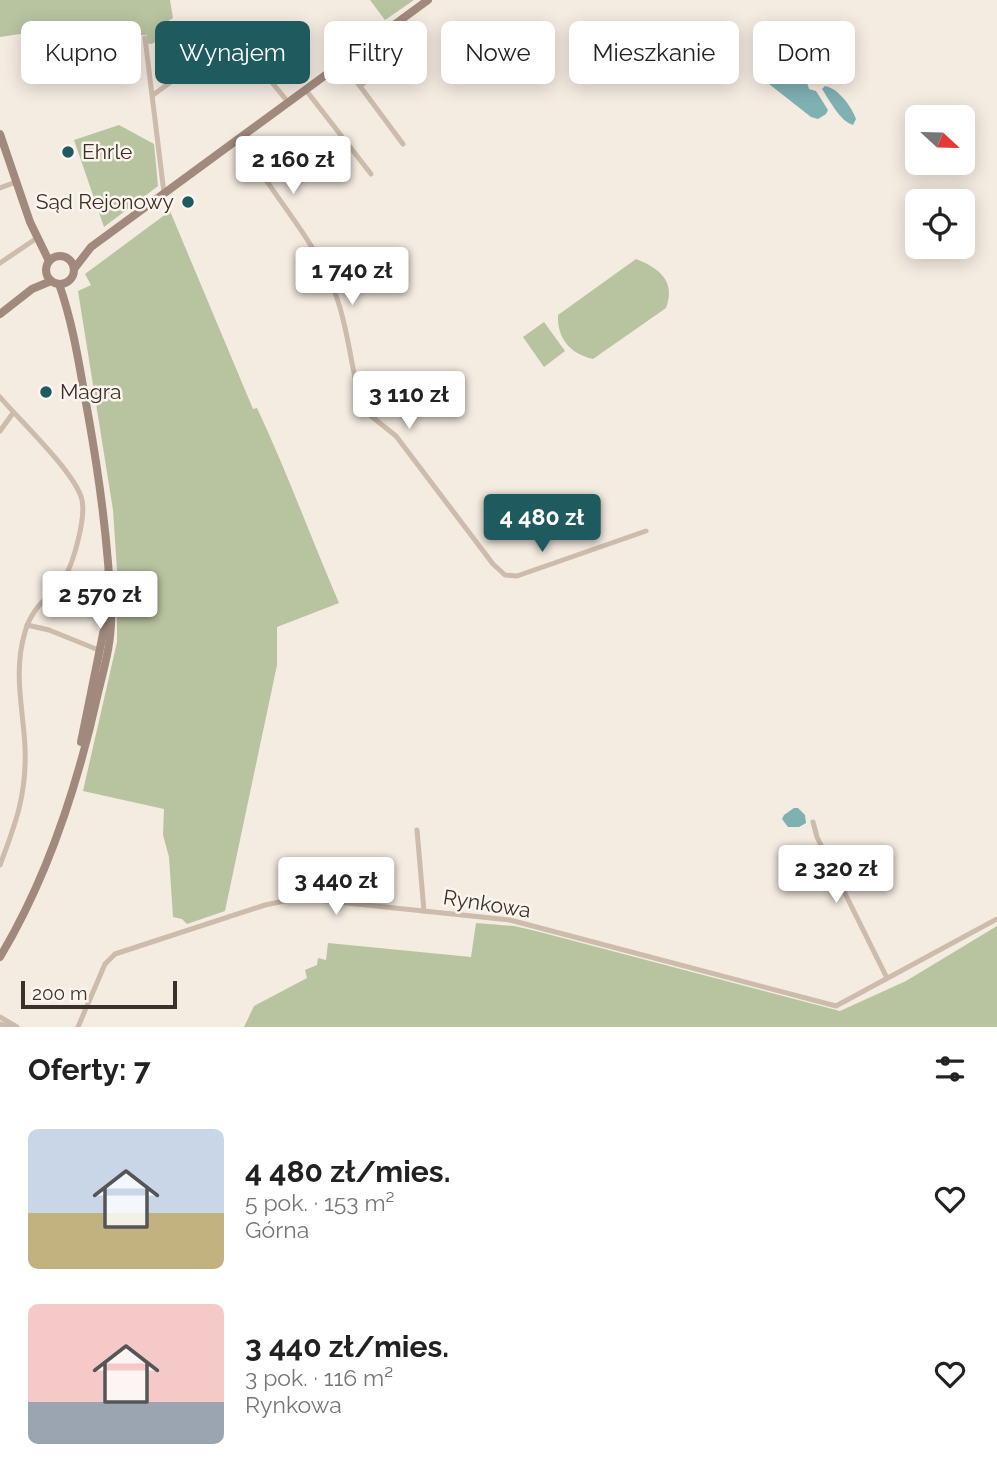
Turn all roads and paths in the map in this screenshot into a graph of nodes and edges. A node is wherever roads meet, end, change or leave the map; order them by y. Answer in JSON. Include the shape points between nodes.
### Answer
{"nodes":[{"id":1,"x":428,"y":0,"type":"edge"},
{"id":2,"x":399,"y":21,"type":"edge"},
{"id":3,"x":145,"y":38,"type":"dead end"},
{"id":4,"x":324,"y":76,"type":"edge"},
{"id":5,"x":363,"y":84,"type":"edge"},
{"id":6,"x":360,"y":86,"type":"joint"},
{"id":7,"x":306,"y":89,"type":"junction"},
{"id":8,"x":153,"y":95,"type":"junction"},
{"id":9,"x":288,"y":102,"type":"junction"},
{"id":10,"x":0,"y":134,"type":"edge"},
{"id":11,"x":239,"y":138,"type":"junction"},
{"id":12,"x":402,"y":144,"type":"dead end"},
{"id":13,"x":371,"y":174,"type":"dead end"},
{"id":14,"x":16,"y":182,"type":"junction"},
{"id":15,"x":0,"y":188,"type":"edge"},
{"id":16,"x":164,"y":194,"type":"junction"},
{"id":17,"x":39,"y":240,"type":"junction"},
{"id":18,"x":91,"y":247,"type":"junction"},
{"id":19,"x":58,"y":258,"type":"junction"},
{"id":20,"x":0,"y":263,"type":"edge"},
{"id":21,"x":74,"y":269,"type":"junction"},
{"id":22,"x":56,"y":280,"type":"junction"},
{"id":23,"x":0,"y":314,"type":"edge"},
{"id":24,"x":0,"y":397,"type":"edge"},
{"id":25,"x":13,"y":413,"type":"junction"},
{"id":26,"x":0,"y":431,"type":"edge"},
{"id":27,"x":646,"y":531,"type":"dead end"},
{"id":28,"x":27,"y":625,"type":"junction"},
{"id":29,"x":103,"y":649,"type":"junction"},
{"id":30,"x":813,"y":822,"type":"dead end"},
{"id":31,"x":417,"y":830,"type":"dead end"},
{"id":32,"x":0,"y":866,"type":"edge"},
{"id":33,"x":424,"y":911,"type":"junction"},
{"id":34,"x":997,"y":919,"type":"edge"},
{"id":35,"x":0,"y":957,"type":"edge"},
{"id":36,"x":887,"y":978,"type":"junction"},
{"id":37,"x":0,"y":1017,"type":"edge"},
{"id":38,"x":0,"y":1024,"type":"edge"},
{"id":39,"x":11,"y":1027,"type":"edge"},
{"id":40,"x":17,"y":1027,"type":"edge"},
{"id":41,"x":78,"y":1027,"type":"edge"}],
"edges":[{"from":1,"to":2,"type":"main road"},
{"from":3,"to":8,"type":"street"},
{"from":4,"to":7,"type":"main road"},
{"from":5,"to":6,"type":"street"},
{"from":6,"to":12,"type":"street"},
{"from":7,"to":9,"type":"main road"},
{"from":7,"to":13,"type":"street"},
{"from":8,"to":9,"type":"street","via":[[236,36]]},
{"from":8,"to":16,"type":"street"},
{"from":9,"to":11,"type":"main road"},
{"from":10,"to":14,"type":"main road"},
{"from":11,"to":16,"type":"main road"},
{"from":11,"to":27,"type":"street","via":[[330,279],[366,410],[396,436],[492,565],[505,575],[517,576]]},
{"from":14,"to":15,"type":"street"},
{"from":14,"to":17,"type":"main road"},
{"from":16,"to":18,"type":"main road"},
{"from":17,"to":19,"type":"main road"},
{"from":17,"to":20,"type":"street"},
{"from":18,"to":19,"type":"main road"},
{"from":18,"to":21,"type":"main road"},
{"from":19,"to":21,"type":"main road"},
{"from":19,"to":22,"type":"main road"},
{"from":21,"to":22,"type":"main road","via":[[72,276]]},
{"from":22,"to":23,"type":"main road","via":[[32,289]]},
{"from":22,"to":29,"type":"main road","via":[[67,306],[107,534],[110,604]]},
{"from":24,"to":25,"type":"street"},
{"from":25,"to":26,"type":"street"},
{"from":25,"to":28,"type":"street","via":[[74,480],[82,501],[82,522],[68,572],[41,601]]},
{"from":28,"to":29,"type":"street"},
{"from":28,"to":32,"type":"street","via":[[18,662],[25,748],[23,799]]},
{"from":29,"to":35,"type":"main road","via":[[81,760],[58,832]]},
{"from":30,"to":36,"type":"street"},
{"from":31,"to":33,"type":"street"},
{"from":33,"to":36,"type":"street","name":"Rynkowa","via":[[510,920],[836,1006]]},
{"from":33,"to":41,"type":"street","name":"Rynkowa","via":[[299,898],[116,954],[105,964]]},
{"from":34,"to":36,"type":"street","name":"Rynkowa"},
{"from":37,"to":40,"type":"street"},
{"from":38,"to":39,"type":"street"}]}
